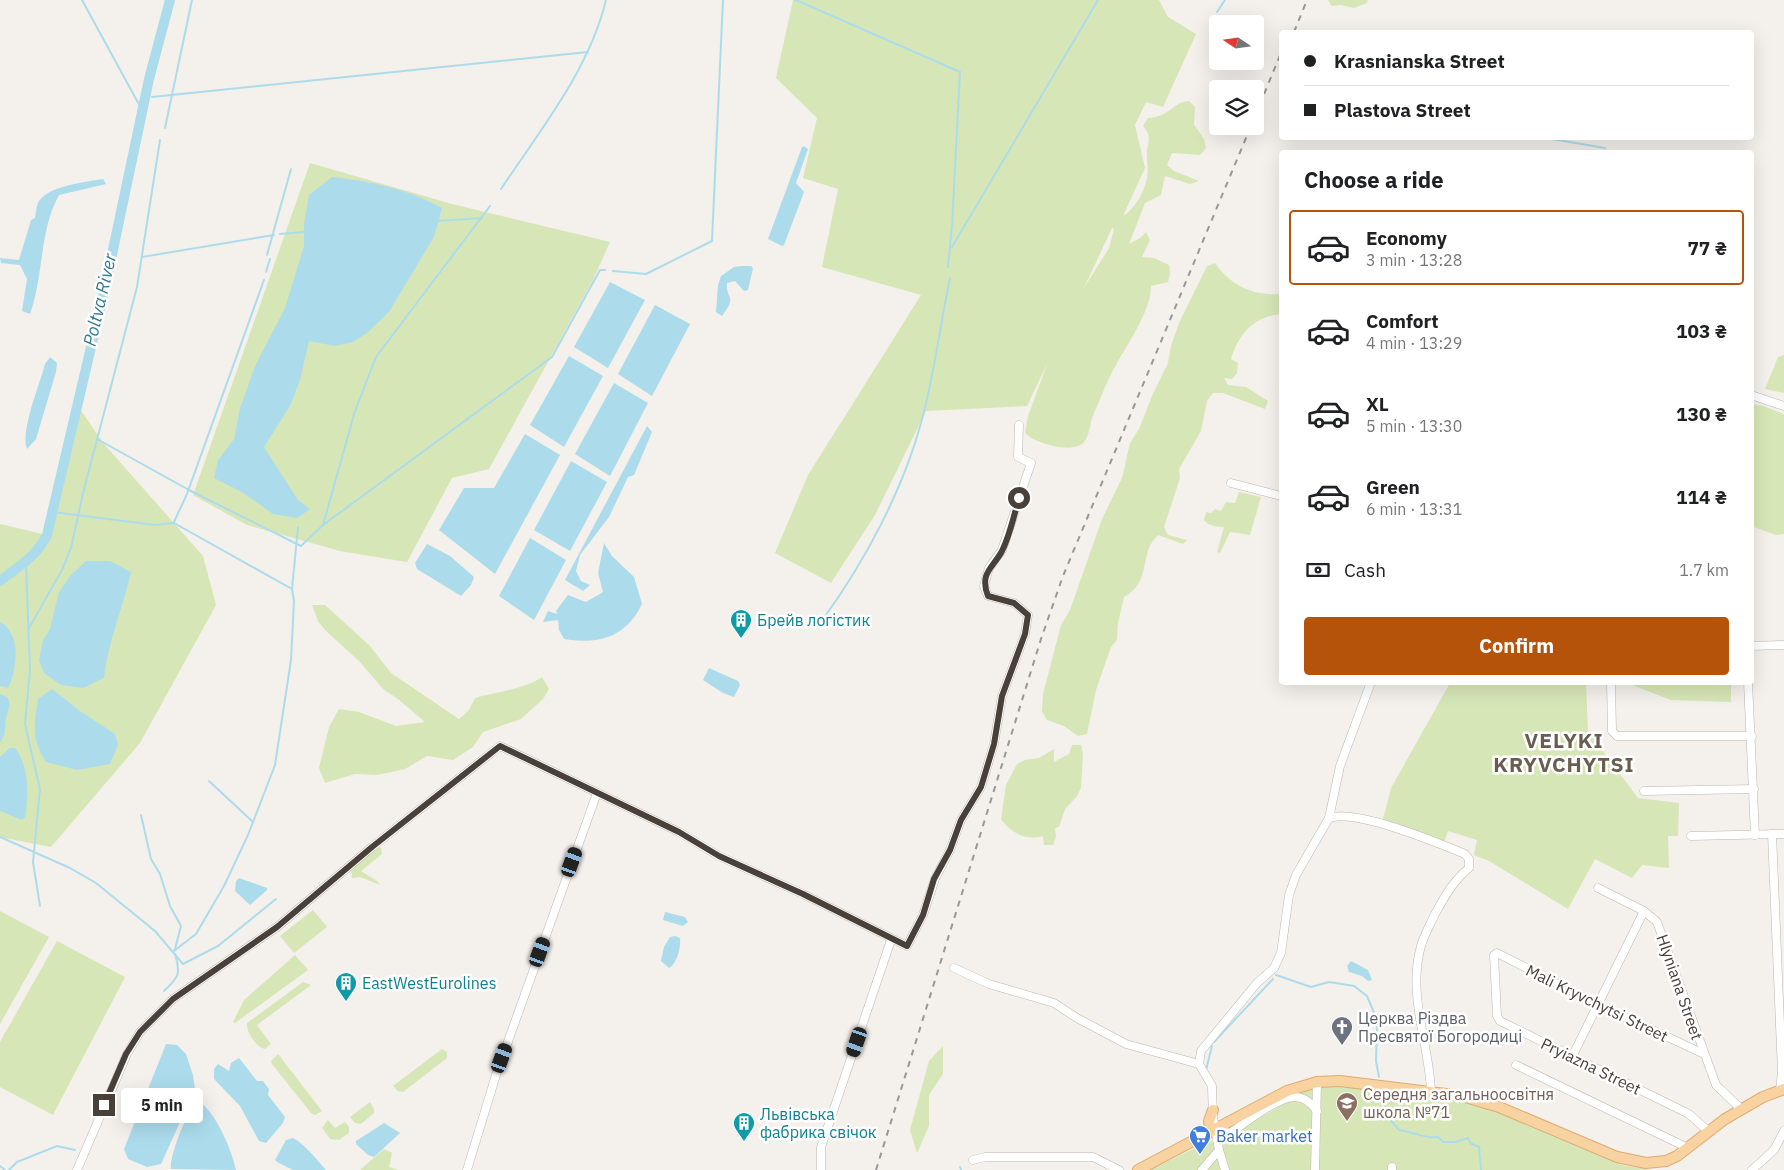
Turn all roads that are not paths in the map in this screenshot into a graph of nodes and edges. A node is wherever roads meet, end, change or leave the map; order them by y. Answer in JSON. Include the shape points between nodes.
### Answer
{"nodes":[{"id":1,"x":1754,"y":396,"type":"edge"},
{"id":2,"x":1784,"y":406,"type":"edge"},
{"id":3,"x":1019,"y":425,"type":"dead end"},
{"id":4,"x":1231,"y":483,"type":"dead end"},
{"id":5,"x":1279,"y":495,"type":"edge"},
{"id":6,"x":1784,"y":645,"type":"edge"},
{"id":7,"x":1754,"y":646,"type":"edge"},
{"id":8,"x":1370,"y":685,"type":"edge"},
{"id":9,"x":1611,"y":685,"type":"edge"},
{"id":10,"x":1748,"y":685,"type":"edge"},
{"id":11,"x":1752,"y":736,"type":"junction"},
{"id":12,"x":1754,"y":789,"type":"junction"},
{"id":13,"x":1644,"y":791,"type":"dead end"},
{"id":14,"x":597,"y":793,"type":"junction"},
{"id":15,"x":1329,"y":818,"type":"junction"},
{"id":16,"x":1772,"y":834,"type":"junction"},
{"id":17,"x":1784,"y":834,"type":"edge"},
{"id":18,"x":1755,"y":835,"type":"junction"},
{"id":19,"x":1691,"y":836,"type":"dead end"},
{"id":20,"x":1598,"y":888,"type":"dead end"},
{"id":21,"x":1644,"y":911,"type":"junction"},
{"id":22,"x":891,"y":940,"type":"junction"},
{"id":23,"x":1493,"y":958,"type":"joint"},
{"id":24,"x":954,"y":968,"type":"dead end"},
{"id":25,"x":1597,"y":1004,"type":"junction"},
{"id":26,"x":1704,"y":1054,"type":"junction"},
{"id":27,"x":1572,"y":1057,"type":"junction"},
{"id":28,"x":1199,"y":1064,"type":"junction"},
{"id":29,"x":1516,"y":1065,"type":"dead end"},
{"id":30,"x":1317,"y":1082,"type":"junction"},
{"id":31,"x":1782,"y":1089,"type":"edge"},
{"id":32,"x":1432,"y":1091,"type":"junction"},
{"id":33,"x":1741,"y":1109,"type":"junction"},
{"id":34,"x":1213,"y":1110,"type":"junction"},
{"id":35,"x":1317,"y":1111,"type":"junction"},
{"id":36,"x":1232,"y":1121,"type":"junction"},
{"id":37,"x":1216,"y":1129,"type":"junction"},
{"id":38,"x":1708,"y":1131,"type":"junction"},
{"id":39,"x":1784,"y":1131,"type":"edge"},
{"id":40,"x":1205,"y":1135,"type":"junction"},
{"id":41,"x":1688,"y":1148,"type":"junction"},
{"id":42,"x":1219,"y":1150,"type":"junction"},
{"id":43,"x":973,"y":1160,"type":"dead end"},
{"id":44,"x":77,"y":1170,"type":"edge"},
{"id":45,"x":467,"y":1170,"type":"edge"},
{"id":46,"x":821,"y":1170,"type":"edge"},
{"id":47,"x":1119,"y":1170,"type":"edge"},
{"id":48,"x":1138,"y":1170,"type":"edge"},
{"id":49,"x":1202,"y":1170,"type":"edge"},
{"id":50,"x":1225,"y":1170,"type":"edge"},
{"id":51,"x":1315,"y":1170,"type":"edge"},
{"id":52,"x":1752,"y":1170,"type":"edge"}],
"edges":[{"from":1,"to":2,"type":"street"},
{"from":3,"to":22,"type":"street","via":[[1018,457],[1030,463],[1002,550],[988,568],[984,586],[988,596],[1014,603],[1028,615],[1025,634],[1002,696],[994,744],[981,787],[961,820],[907,946]]},
{"from":4,"to":5,"type":"street"},
{"from":6,"to":7,"type":"street"},
{"from":8,"to":15,"type":"street","via":[[1340,766]]},
{"from":9,"to":11,"type":"street","via":[[1612,731],[1616,736]]},
{"from":10,"to":11,"type":"street"},
{"from":11,"to":12,"type":"street"},
{"from":12,"to":13,"type":"street"},
{"from":12,"to":18,"type":"street"},
{"from":14,"to":22,"type":"street"},
{"from":14,"to":44,"type":"street","via":[[500,746],[277,927],[173,999],[140,1032],[126,1054]]},
{"from":14,"to":45,"type":"street","via":[[496,1075]]},
{"from":15,"to":28,"type":"street","via":[[1296,875],[1289,895],[1281,953],[1274,968],[1207,1041]]},
{"from":15,"to":32,"type":"street","via":[[1338,816],[1372,822],[1424,838],[1465,854],[1469,859],[1469,868],[1445,896],[1424,937],[1418,958],[1419,1016]]},
{"from":16,"to":17,"type":"street"},
{"from":16,"to":18,"type":"street"},
{"from":16,"to":31,"type":"street"},
{"from":18,"to":19,"type":"street"},
{"from":20,"to":21,"type":"street","name":"Hlyniana Street"},
{"from":21,"to":25,"type":"street"},
{"from":21,"to":26,"type":"street","name":"Hlyniana Street","via":[[1657,922]]},
{"from":22,"to":46,"type":"street","via":[[821,1147]]},
{"from":23,"to":25,"type":"street","name":"Mali Kryvchytsi Street","via":[[1497,953]]},
{"from":23,"to":27,"type":"street","name":"Pryiazna Street","via":[[1500,1021]]},
{"from":24,"to":28,"type":"street","via":[[988,984],[1054,1002],[1076,1018],[1126,1044]]},
{"from":25,"to":26,"type":"street","name":"Mali Kryvchytsi Street"},
{"from":25,"to":27,"type":"street"},
{"from":26,"to":33,"type":"street","name":"Hlyniana Street","via":[[1716,1085]]},
{"from":27,"to":38,"type":"street","name":"Pryiazna Street","via":[[1689,1114]]},
{"from":28,"to":34,"type":"street","via":[[1212,1086]]},
{"from":29,"to":41,"type":"street"},
{"from":30,"to":32,"type":"main road","via":[[1340,1081]]},
{"from":30,"to":35,"type":"street"},
{"from":30,"to":36,"type":"main road","via":[[1287,1092]]},
{"from":31,"to":33,"type":"main road"},
{"from":32,"to":41,"type":"main road","via":[[1498,1106],[1634,1161],[1666,1161]]},
{"from":33,"to":38,"type":"main road"},
{"from":34,"to":36,"type":"main road","via":[[1220,1120]]},
{"from":34,"to":37,"type":"street"},
{"from":34,"to":40,"type":"main road","via":[[1210,1130]]},
{"from":35,"to":37,"type":"street","via":[[1311,1103],[1293,1096],[1230,1132]]},
{"from":35,"to":51,"type":"street"},
{"from":36,"to":37,"type":"main road"},
{"from":37,"to":40,"type":"main road"},
{"from":37,"to":42,"type":"street"},
{"from":38,"to":41,"type":"main road"},
{"from":39,"to":52,"type":"street","via":[[1774,1150]]},
{"from":40,"to":48,"type":"main road"},
{"from":42,"to":49,"type":"street"},
{"from":42,"to":50,"type":"street"},
{"from":43,"to":47,"type":"street","via":[[985,1157],[1093,1157]]}]}
